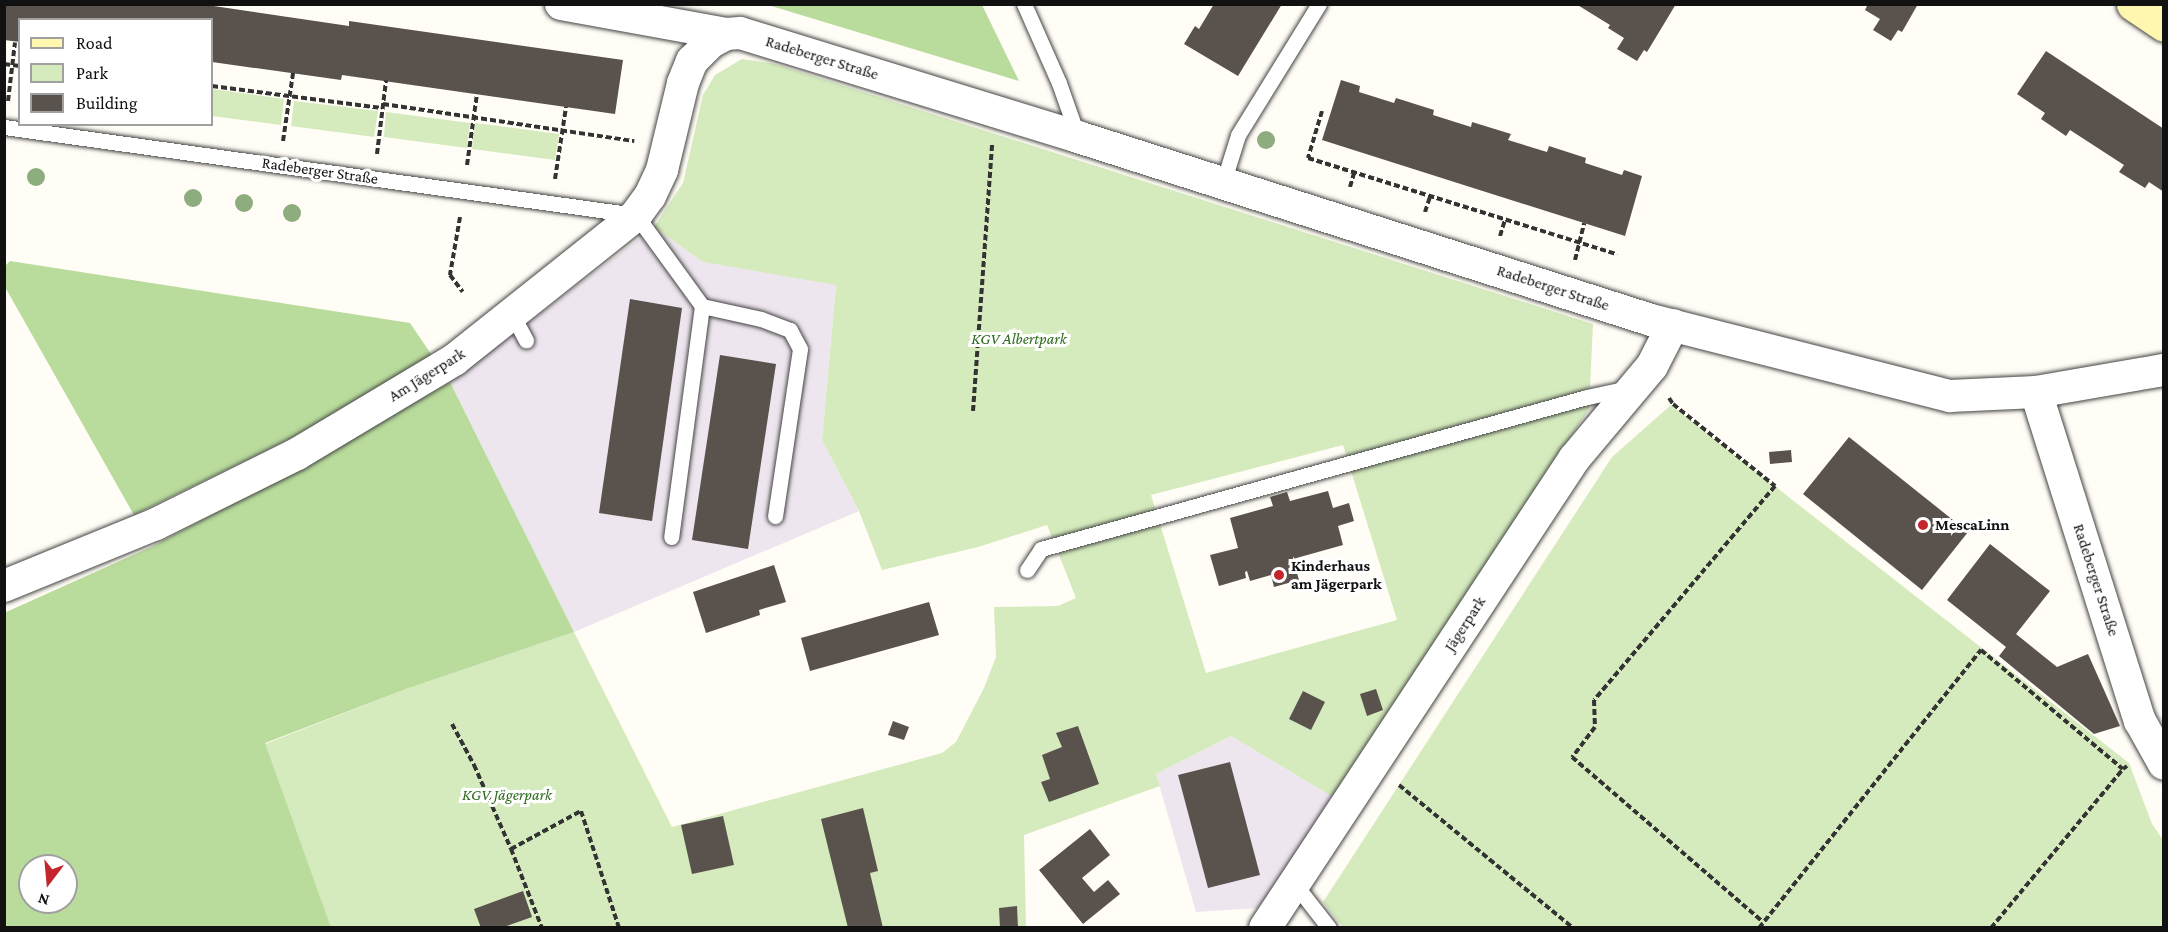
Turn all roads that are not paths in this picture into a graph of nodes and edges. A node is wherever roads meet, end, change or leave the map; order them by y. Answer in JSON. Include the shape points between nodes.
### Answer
{"nodes":[{"id":1,"x":561,"y":4,"type":"edge"},
{"id":2,"x":1024,"y":4,"type":"edge"},
{"id":3,"x":1319,"y":4,"type":"edge"},
{"id":4,"x":2133,"y":4,"type":"edge"},
{"id":5,"x":2163,"y":25,"type":"edge"},
{"id":6,"x":726,"y":34,"type":"junction"},
{"id":7,"x":4,"y":127,"type":"edge"},
{"id":8,"x":1078,"y":137,"type":"junction"},
{"id":9,"x":1223,"y":183,"type":"junction"},
{"id":10,"x":636,"y":215,"type":"junction"},
{"id":11,"x":702,"y":306,"type":"junction"},
{"id":12,"x":1673,"y":325,"type":"junction"},
{"id":13,"x":2163,"y":370,"type":"edge"},
{"id":14,"x":1642,"y":377,"type":"junction"},
{"id":15,"x":2036,"y":392,"type":"junction"},
{"id":16,"x":775,"y":516,"type":"dead end"},
{"id":17,"x":671,"y":537,"type":"dead end"},
{"id":18,"x":1027,"y":570,"type":"dead end"},
{"id":19,"x":4,"y":586,"type":"edge"},
{"id":20,"x":2158,"y":756,"type":"edge"},
{"id":21,"x":1294,"y":883,"type":"junction"},
{"id":22,"x":1265,"y":927,"type":"edge"},
{"id":23,"x":1329,"y":927,"type":"edge"}],
"edges":[{"from":1,"to":6,"type":"street","name":"Radeberger Straße"},
{"from":2,"to":8,"type":"lane"},
{"from":3,"to":9,"type":"lane","via":[[1238,135]]},
{"from":4,"to":5,"type":"street"},
{"from":6,"to":8,"type":"street","name":"Radeberger Straße","via":[[740,33]]},
{"from":6,"to":10,"type":"street","name":"Am Jägerpark","via":[[711,42],[692,61],[662,170]]},
{"from":7,"to":10,"type":"lane","name":"Radeberger Straße"},
{"from":8,"to":9,"type":"street","name":"Radeberger Straße"},
{"from":9,"to":12,"type":"street","name":"Radeberger Straße"},
{"from":10,"to":11,"type":"lane"},
{"from":10,"to":19,"type":"street","name":"Am Jägerpark","via":[[519,327],[454,360],[297,454],[156,524]]},
{"from":11,"to":16,"type":"lane","via":[[790,330],[800,349]]},
{"from":11,"to":17,"type":"lane"},
{"from":12,"to":14,"type":"street","name":"Jägerpark"},
{"from":12,"to":15,"type":"street","name":"Radeberger Straße","via":[[1950,396]]},
{"from":13,"to":15,"type":"street","name":"Radeberger Straße"},
{"from":14,"to":18,"type":"lane","via":[[1587,397],[1041,549]]},
{"from":14,"to":21,"type":"street","name":"Jägerpark","via":[[1574,459]]},
{"from":15,"to":20,"type":"street","name":"Radeberger Straße","via":[[2140,721]]},
{"from":21,"to":22,"type":"street","name":"Jägerpark"},
{"from":21,"to":23,"type":"lane"}]}
